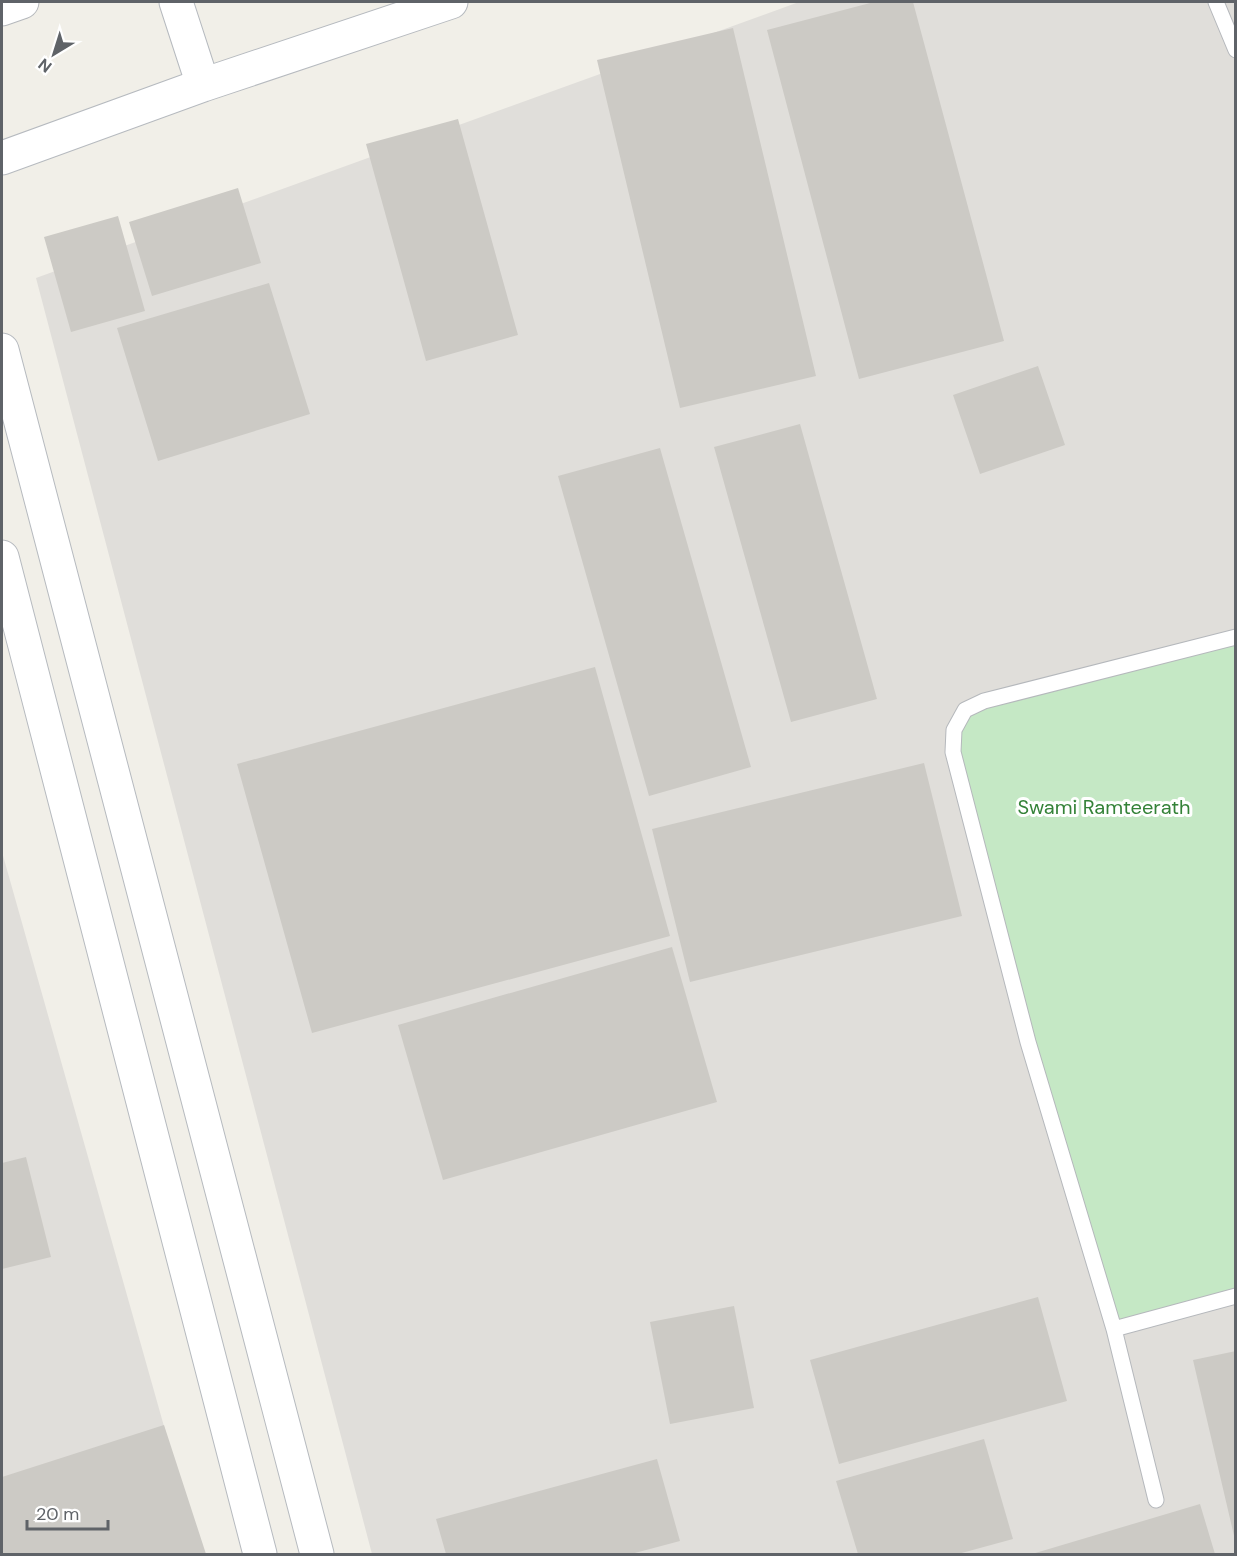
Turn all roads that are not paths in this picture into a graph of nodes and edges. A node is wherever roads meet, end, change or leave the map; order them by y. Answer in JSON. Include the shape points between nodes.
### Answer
{"nodes":[{"id":1,"x":22,"y":2,"type":"edge"},
{"id":2,"x":176,"y":2,"type":"edge"},
{"id":3,"x":451,"y":2,"type":"edge"},
{"id":4,"x":1216,"y":2,"type":"edge"},
{"id":5,"x":2,"y":9,"type":"edge"},
{"id":6,"x":1236,"y":50,"type":"edge"},
{"id":7,"x":203,"y":85,"type":"junction"},
{"id":8,"x":2,"y":158,"type":"edge"},
{"id":9,"x":2,"y":350,"type":"edge"},
{"id":10,"x":2,"y":557,"type":"edge"},
{"id":11,"x":1236,"y":637,"type":"edge"},
{"id":12,"x":1236,"y":1296,"type":"edge"},
{"id":13,"x":1113,"y":1329,"type":"junction"},
{"id":14,"x":1156,"y":1500,"type":"dead end"},
{"id":15,"x":260,"y":1554,"type":"edge"},
{"id":16,"x":316,"y":1554,"type":"edge"}],
"edges":[{"from":1,"to":5,"type":"main road"},
{"from":2,"to":7,"type":"main road"},
{"from":3,"to":7,"type":"main road"},
{"from":4,"to":6,"type":"lane"},
{"from":7,"to":8,"type":"main road"},
{"from":9,"to":16,"type":"main road"},
{"from":10,"to":15,"type":"main road"},
{"from":11,"to":13,"type":"lane","via":[[984,702],[965,710],[954,730],[953,752],[1028,1042]]},
{"from":12,"to":13,"type":"lane"},
{"from":13,"to":14,"type":"lane"}]}
